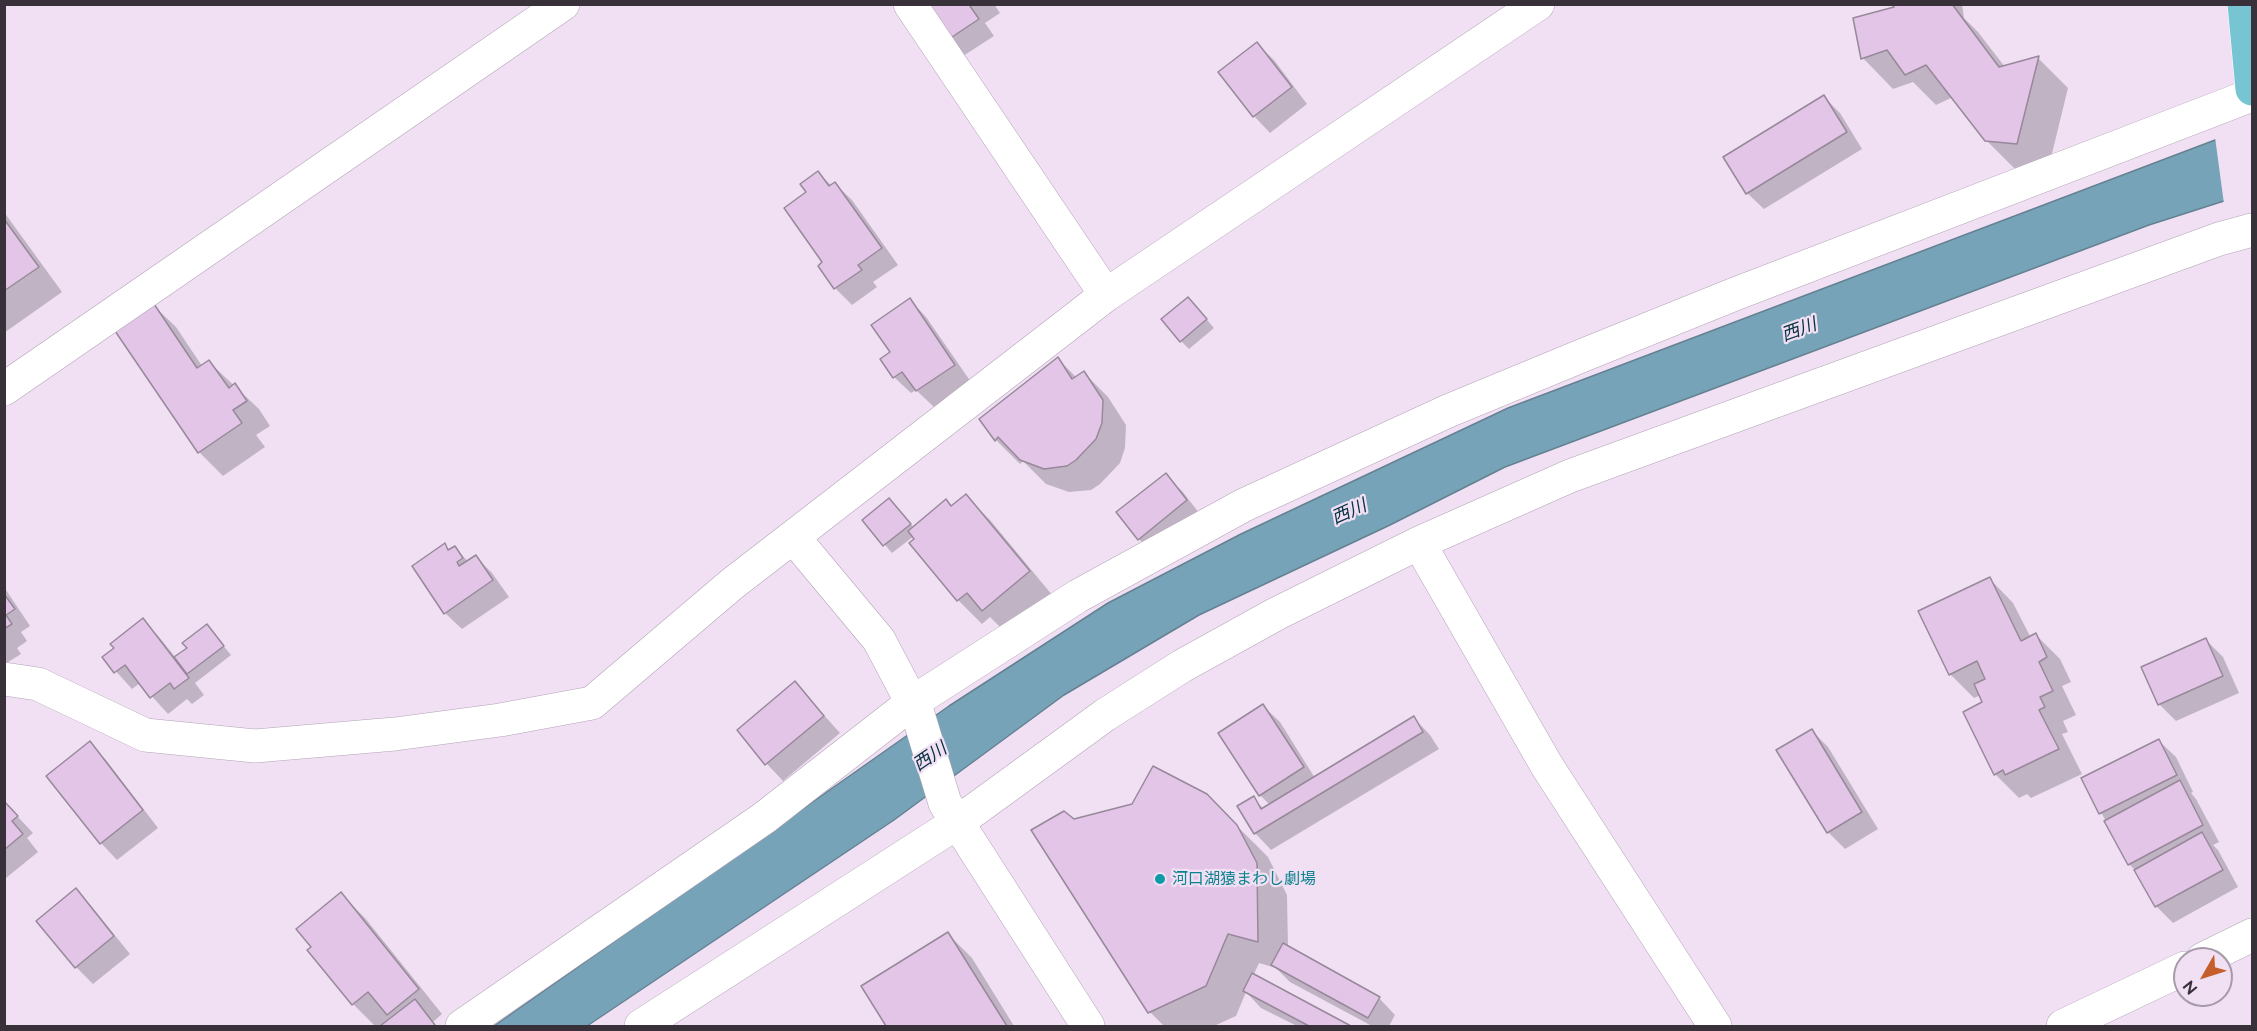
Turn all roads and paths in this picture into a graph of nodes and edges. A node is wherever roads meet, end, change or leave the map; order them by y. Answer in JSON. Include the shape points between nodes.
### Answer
{"nodes":[{"id":1,"x":563,"y":4,"type":"edge"},
{"id":2,"x":910,"y":4,"type":"edge"},
{"id":3,"x":1538,"y":4,"type":"edge"},
{"id":4,"x":2244,"y":4,"type":"edge"},
{"id":5,"x":2253,"y":89,"type":"edge"},
{"id":6,"x":2253,"y":95,"type":"edge"},
{"id":7,"x":2253,"y":230,"type":"edge"},
{"id":8,"x":1106,"y":295,"type":"junction"},
{"id":9,"x":4,"y":389,"type":"edge"},
{"id":10,"x":794,"y":538,"type":"junction"},
{"id":11,"x":1419,"y":543,"type":"junction"},
{"id":12,"x":4,"y":679,"type":"edge"},
{"id":13,"x":915,"y":708,"type":"junction"},
{"id":14,"x":951,"y":812,"type":"junction"},
{"id":15,"x":2253,"y":935,"type":"edge"},
{"id":16,"x":2228,"y":947,"type":"edge"},
{"id":17,"x":2173,"y":974,"type":"edge"},
{"id":18,"x":462,"y":1026,"type":"edge"},
{"id":19,"x":641,"y":1026,"type":"edge"},
{"id":20,"x":1088,"y":1026,"type":"edge"},
{"id":21,"x":1714,"y":1026,"type":"edge"},
{"id":22,"x":2062,"y":1026,"type":"edge"}],
"edges":[{"from":1,"to":9,"type":"street"},
{"from":2,"to":8,"type":"street"},
{"from":3,"to":8,"type":"street"},
{"from":4,"to":5,"type":"main road"},
{"from":6,"to":13,"type":"street","via":[[1735,294],[1448,411],[1244,505],[1078,596]]},
{"from":7,"to":11,"type":"street","via":[[2219,239],[1570,476]]},
{"from":8,"to":10,"type":"street"},
{"from":10,"to":12,"type":"street","via":[[732,584],[592,703],[500,720],[255,746],[145,735],[38,684]]},
{"from":10,"to":13,"type":"street","via":[[879,640]]},
{"from":11,"to":14,"type":"street","via":[[1182,666]]},
{"from":11,"to":21,"type":"street","via":[[1547,766]]},
{"from":13,"to":14,"type":"street"},
{"from":13,"to":18,"type":"street","via":[[764,818]]},
{"from":14,"to":19,"type":"street"},
{"from":14,"to":20,"type":"street"},
{"from":15,"to":16,"type":"street"},
{"from":17,"to":22,"type":"street"}]}
